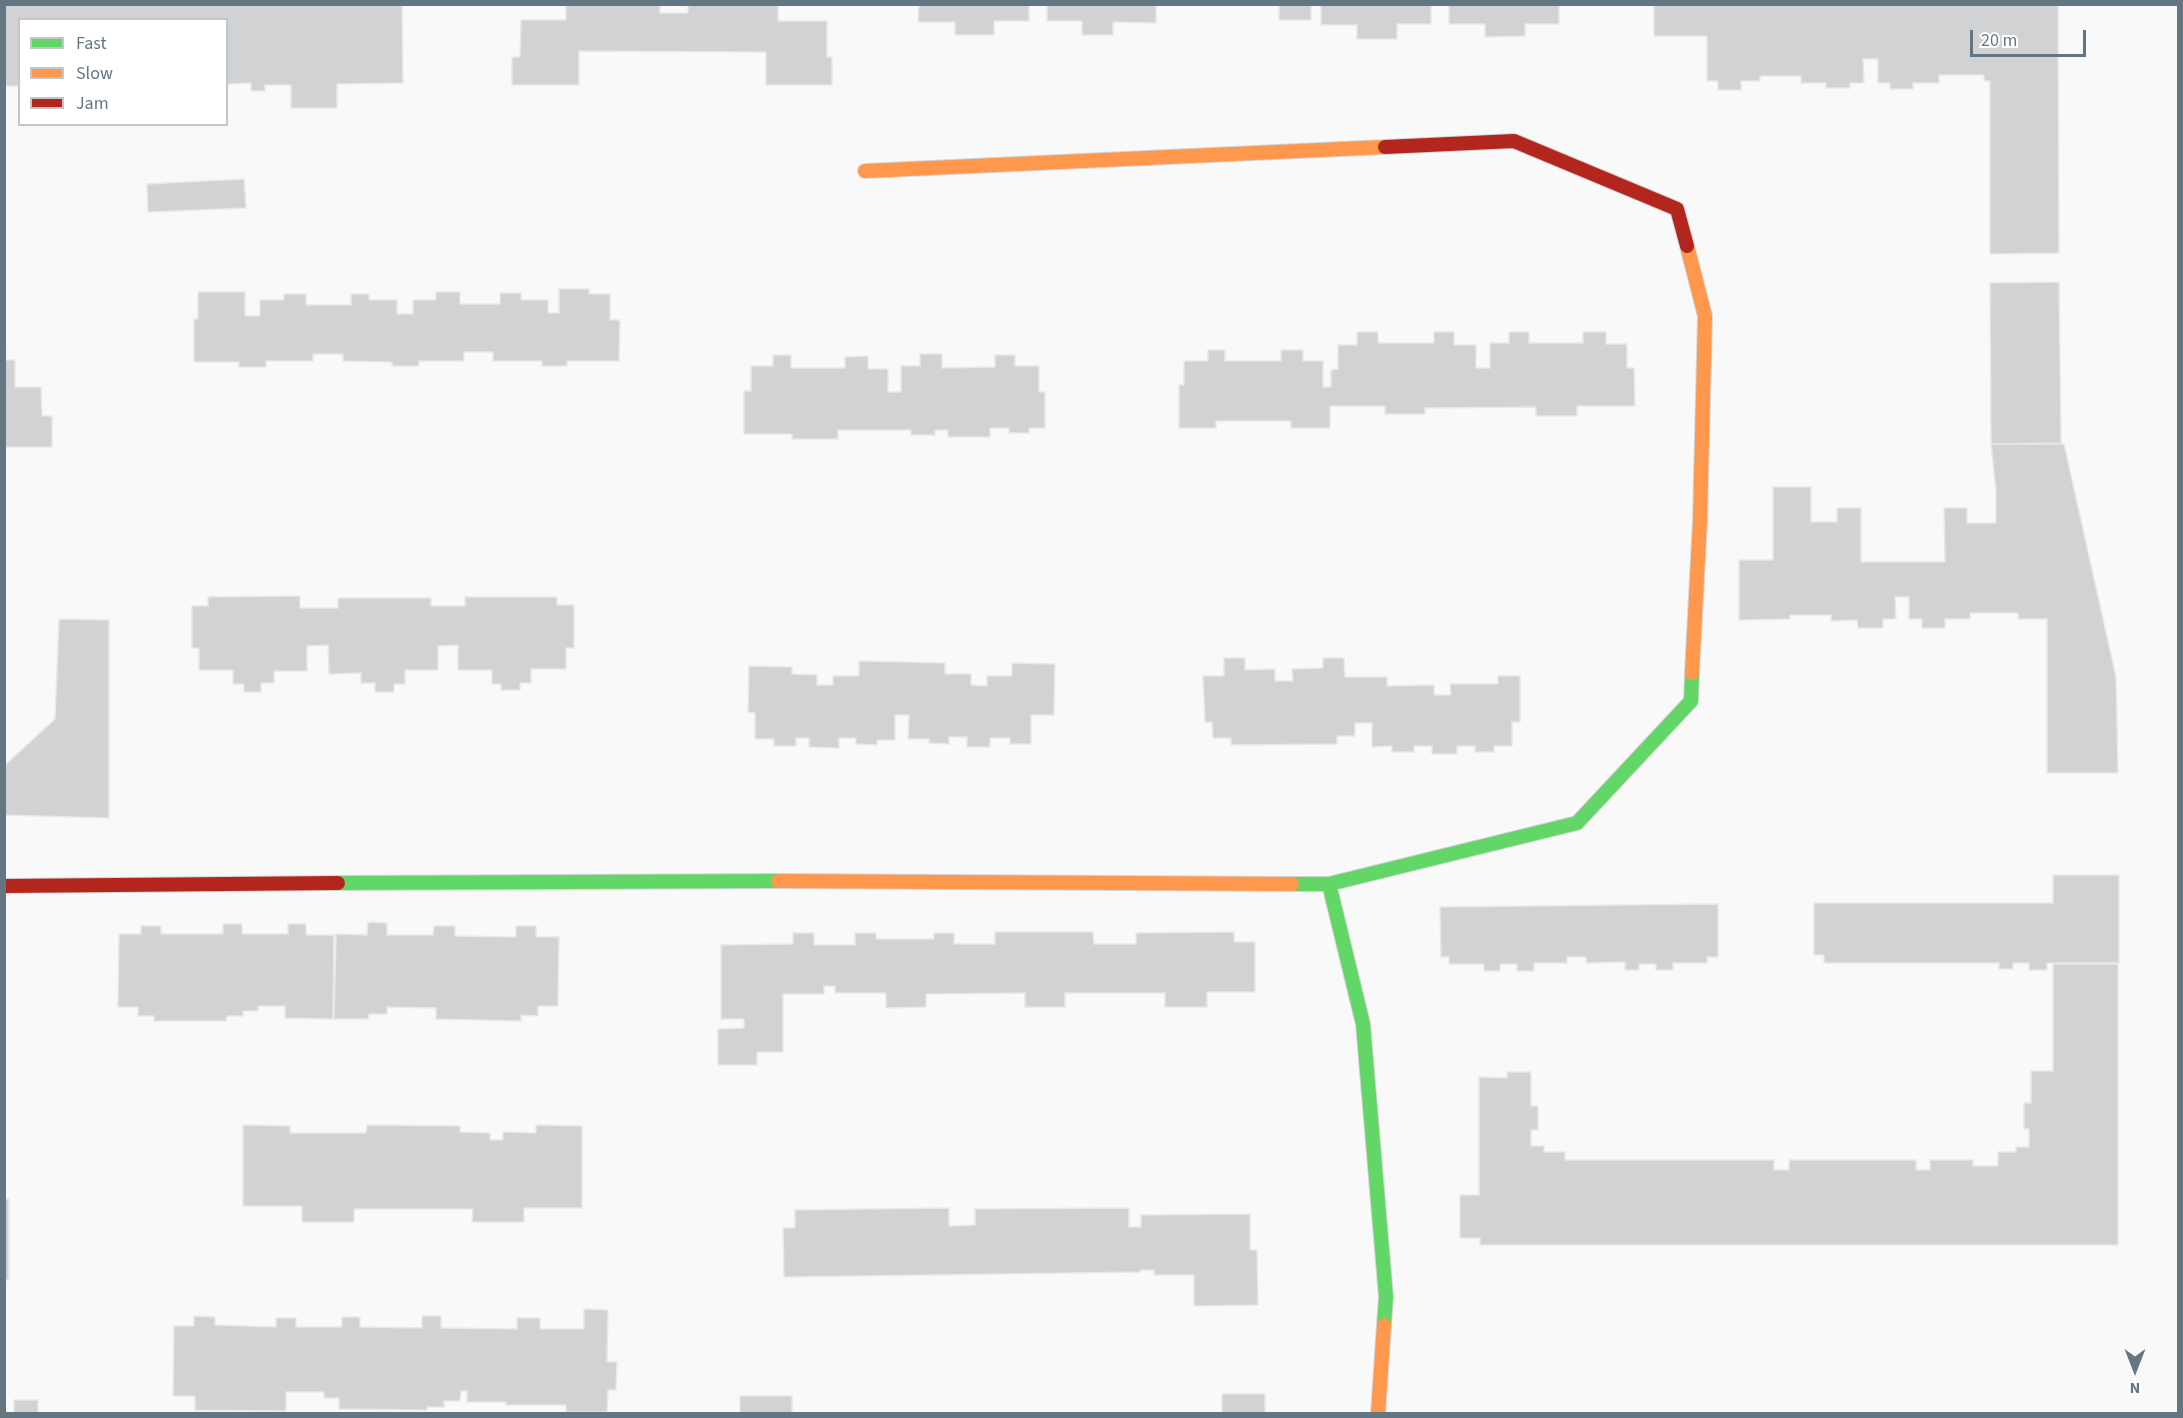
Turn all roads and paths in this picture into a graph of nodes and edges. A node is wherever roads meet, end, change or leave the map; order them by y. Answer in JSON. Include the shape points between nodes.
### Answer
{"nodes":[{"id":1,"x":865,"y":171,"type":"dead end"},
{"id":2,"x":1329,"y":884,"type":"junction"},
{"id":3,"x":4,"y":886,"type":"edge"},
{"id":4,"x":1378,"y":1413,"type":"edge"}],
"edges":[{"from":1,"to":2,"type":"street","via":[[1514,141],[1677,209],[1705,316],[1691,701],[1577,823]]},
{"from":2,"to":3,"type":"street","via":[[680,880]]},
{"from":2,"to":4,"type":"street","via":[[1363,1024],[1386,1296]]}]}
